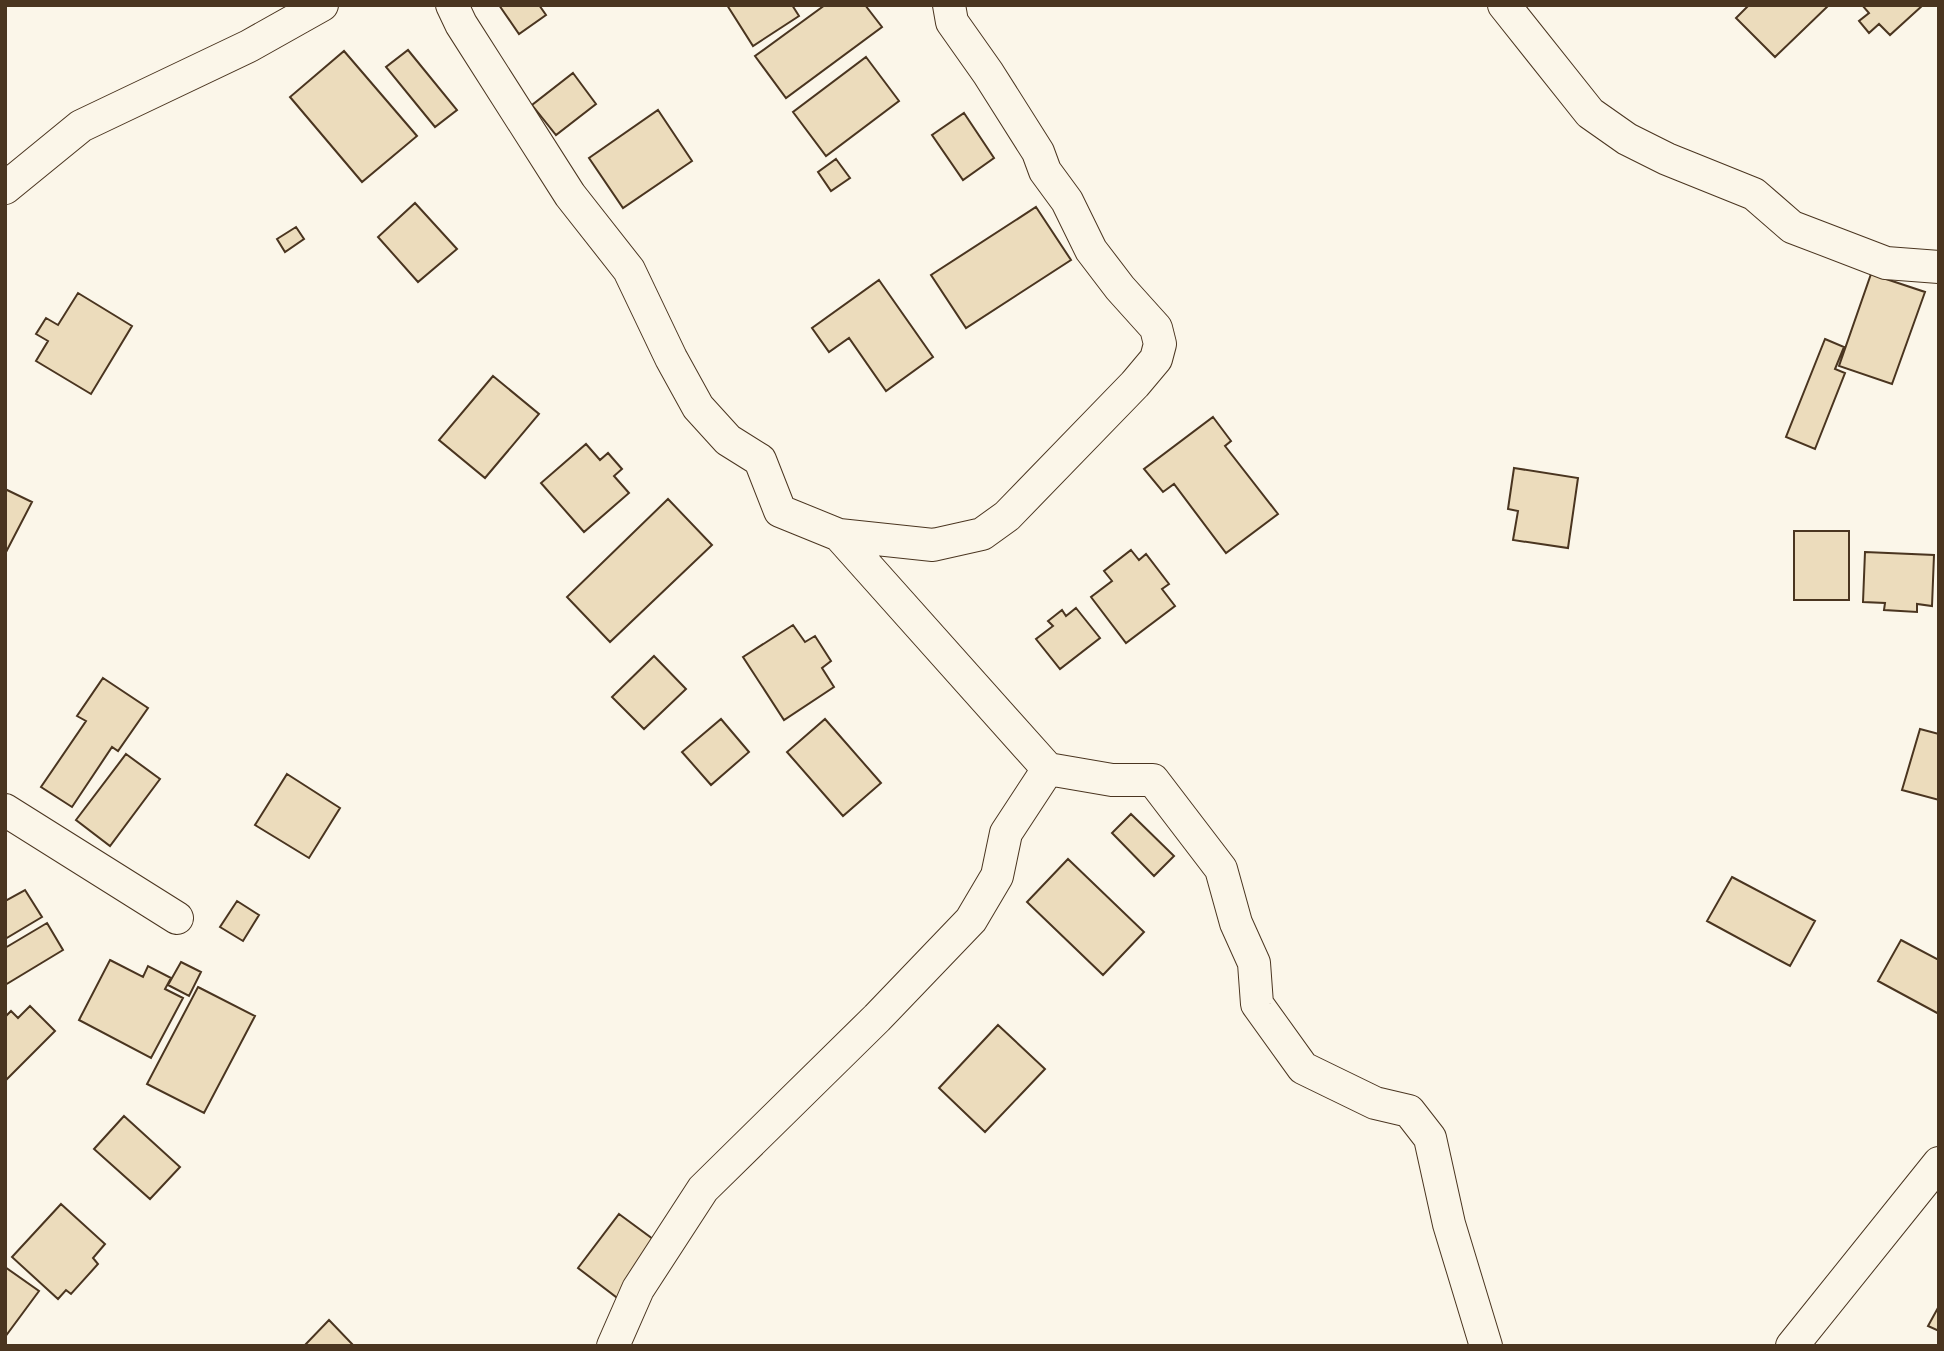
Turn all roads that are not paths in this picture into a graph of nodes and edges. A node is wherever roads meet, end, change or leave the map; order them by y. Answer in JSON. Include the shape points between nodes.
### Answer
{"nodes":[{"id":1,"x":322,"y":5,"type":"edge"},
{"id":2,"x":452,"y":5,"type":"edge"},
{"id":3,"x":948,"y":5,"type":"edge"},
{"id":4,"x":1504,"y":5,"type":"edge"},
{"id":5,"x":5,"y":188,"type":"edge"},
{"id":6,"x":1939,"y":267,"type":"edge"},
{"id":7,"x":839,"y":535,"type":"junction"},
{"id":8,"x":1048,"y":769,"type":"junction"},
{"id":9,"x":5,"y":810,"type":"edge"},
{"id":10,"x":177,"y":918,"type":"dead end"},
{"id":11,"x":1939,"y":1163,"type":"edge"},
{"id":12,"x":613,"y":1346,"type":"edge"},
{"id":13,"x":1486,"y":1346,"type":"edge"},
{"id":14,"x":1792,"y":1346,"type":"edge"}],
"edges":[{"from":1,"to":5,"type":"street","via":[[249,46],[80,126]]},
{"from":2,"to":7,"type":"street","via":[[570,195],[629,270],[698,407],[728,440],[760,460],[780,511]]},
{"from":3,"to":7,"type":"street","via":[[952,22],[1038,152],[1091,250],[1156,328],[1160,344],[1156,359],[1135,384],[1007,516],[982,534],[933,545]]},
{"from":4,"to":6,"type":"street","via":[[1590,113],[1627,139],[1754,194],[1792,227],[1886,263]]},
{"from":7,"to":8,"type":"street"},
{"from":8,"to":12,"type":"street","via":[[1006,833],[996,876],[971,920],[703,1189],[638,1289]]},
{"from":8,"to":13,"type":"street","via":[[1112,780],[1153,780],[1220,869],[1254,963],[1257,1004],[1303,1068],[1375,1103],[1409,1111],[1430,1138],[1449,1224]]},
{"from":9,"to":10,"type":"street"},
{"from":11,"to":14,"type":"street"}]}
